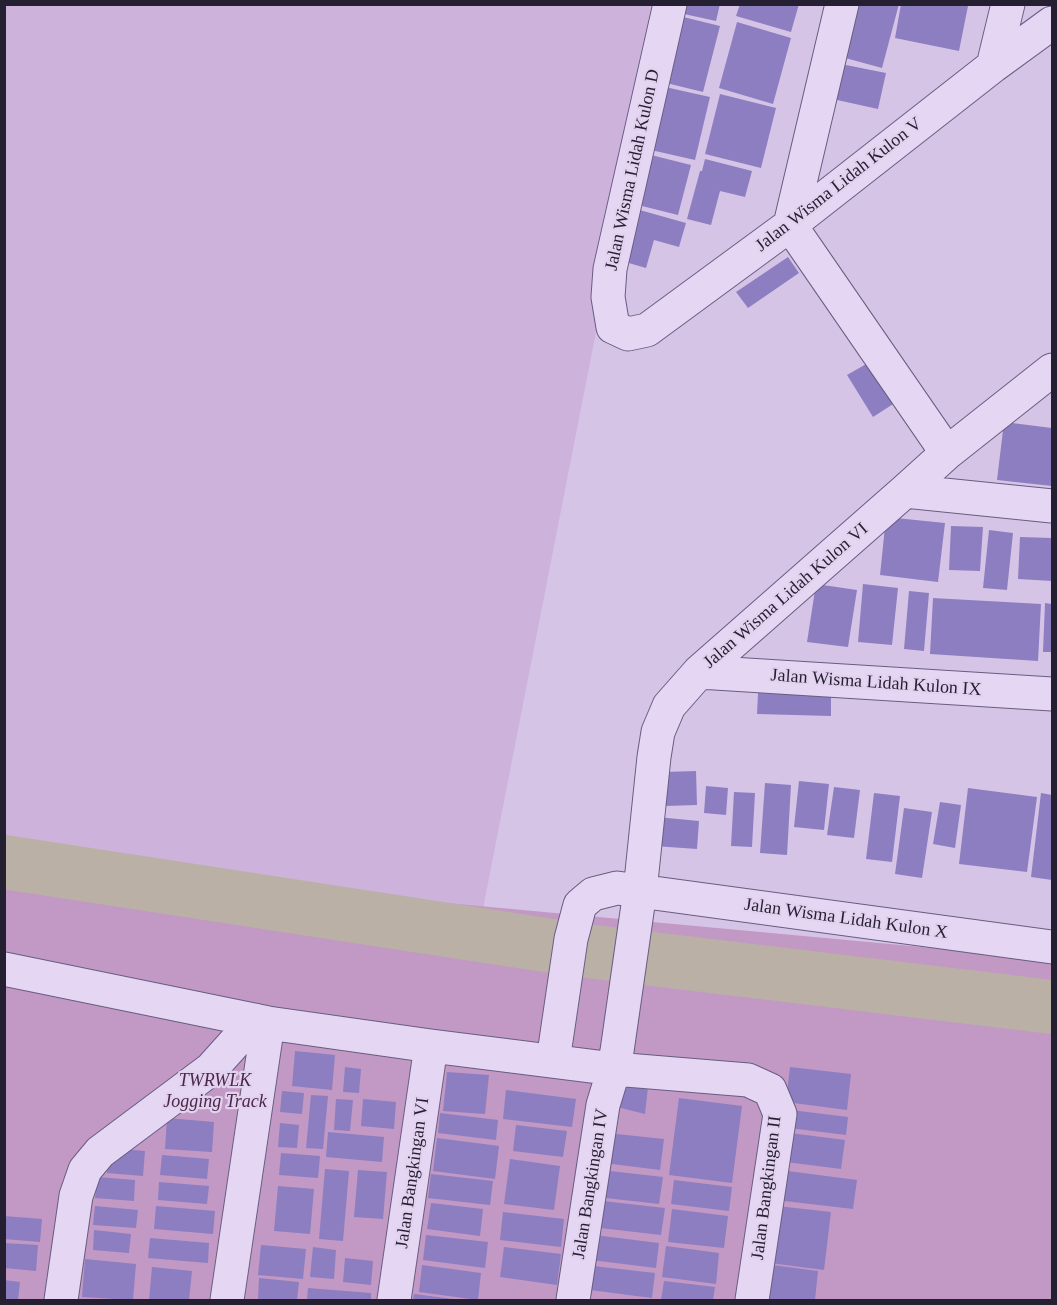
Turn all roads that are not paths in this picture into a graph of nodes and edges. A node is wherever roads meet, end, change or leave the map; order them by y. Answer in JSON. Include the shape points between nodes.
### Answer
{"nodes":[{"id":1,"x":670,"y":4,"type":"edge"},
{"id":2,"x":842,"y":4,"type":"edge"},
{"id":3,"x":1008,"y":4,"type":"edge"},
{"id":4,"x":1053,"y":23,"type":"edge"},
{"id":5,"x":993,"y":66,"type":"junction"},
{"id":6,"x":789,"y":225,"type":"junction"},
{"id":7,"x":620,"y":332,"type":"joint"},
{"id":8,"x":1053,"y":370,"type":"edge"},
{"id":9,"x":947,"y":453,"type":"junction"},
{"id":10,"x":906,"y":491,"type":"junction"},
{"id":11,"x":1053,"y":506,"type":"edge"},
{"id":12,"x":699,"y":672,"type":"junction"},
{"id":13,"x":1053,"y":694,"type":"edge"},
{"id":14,"x":628,"y":890,"type":"junction"},
{"id":15,"x":1053,"y":947,"type":"edge"},
{"id":16,"x":631,"y":950,"type":"joint"},
{"id":17,"x":4,"y":969,"type":"edge"},
{"id":18,"x":262,"y":1021,"type":"junction"},
{"id":19,"x":431,"y":1046,"type":"junction"},
{"id":20,"x":553,"y":1061,"type":"junction"},
{"id":21,"x":614,"y":1069,"type":"junction"},
{"id":22,"x":61,"y":1300,"type":"edge"},
{"id":23,"x":227,"y":1300,"type":"edge"},
{"id":24,"x":394,"y":1300,"type":"edge"},
{"id":25,"x":573,"y":1300,"type":"edge"},
{"id":26,"x":752,"y":1300,"type":"edge"}],
"edges":[{"from":1,"to":7,"type":"street","name":"Jalan Wisma Lidah Kulon D","via":[[610,269],[609,311],[613,327]]},
{"from":2,"to":6,"type":"street"},
{"from":3,"to":5,"type":"street"},
{"from":4,"to":5,"type":"street","name":"Jalan Wisma Lidah Kulon V"},
{"from":5,"to":6,"type":"street","name":"Jalan Wisma Lidah Kulon V"},
{"from":6,"to":7,"type":"street","name":"Jalan Wisma Lidah Kulon V","via":[[647,330]]},
{"from":6,"to":9,"type":"street"},
{"from":8,"to":9,"type":"street","name":"Jalan Wisma Lidah Kulon VI"},
{"from":9,"to":10,"type":"street","name":"Jalan Wisma Lidah Kulon VI"},
{"from":10,"to":11,"type":"street"},
{"from":10,"to":12,"type":"street","name":"Jalan Wisma Lidah Kulon VI"},
{"from":12,"to":13,"type":"street","name":"Jalan Wisma Lidah Kulon IX"},
{"from":12,"to":14,"type":"street","name":"Jalan Wisma Lidah Kulon VI","via":[[669,706],[658,732]]},
{"from":14,"to":15,"type":"street","name":"Jalan Wisma Lidah Kulon X"},
{"from":14,"to":16,"type":"street","name":"Jalan Wisma Lidah Kulon VI"},
{"from":14,"to":20,"type":"street","via":[[593,894],[580,905],[571,939]]},
{"from":16,"to":21,"type":"street","name":"Jalan Bangkingan IV"},
{"from":17,"to":18,"type":"street","name":"Jalan Bangkingan II"},
{"from":18,"to":19,"type":"street","name":"Jalan Bangkingan II"},
{"from":18,"to":22,"type":"street","via":[[211,1069],[100,1152],[85,1170],[76,1196]]},
{"from":18,"to":23,"type":"street"},
{"from":19,"to":20,"type":"street","name":"Jalan Bangkingan II"},
{"from":19,"to":24,"type":"street","name":"Jalan Bangkingan VI"},
{"from":20,"to":21,"type":"street","name":"Jalan Bangkingan II"},
{"from":21,"to":25,"type":"street","name":"Jalan Bangkingan IV","via":[[603,1105]]},
{"from":21,"to":26,"type":"street","name":"Jalan Bangkingan II","via":[[748,1080],[770,1090],[780,1114]]}]}
